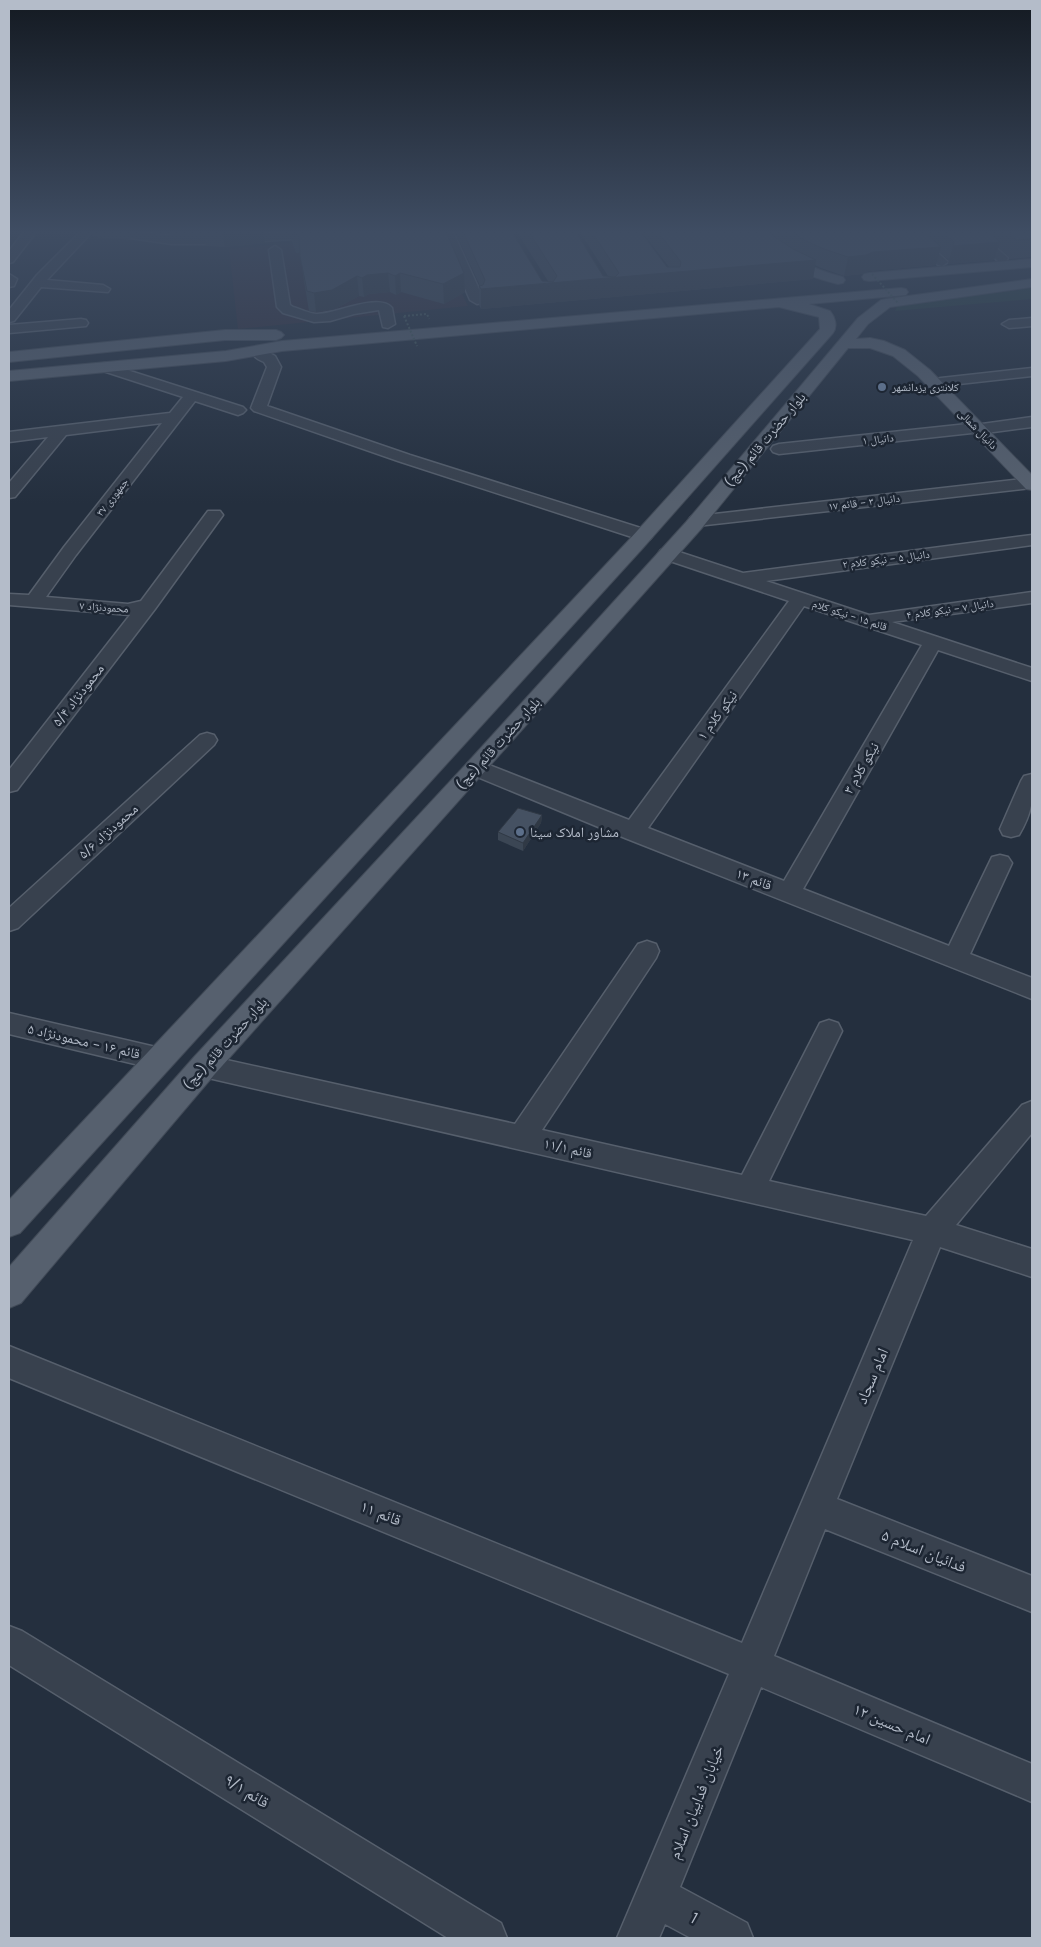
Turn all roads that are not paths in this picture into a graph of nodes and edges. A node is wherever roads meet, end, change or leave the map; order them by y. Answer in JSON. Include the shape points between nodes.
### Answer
{"nodes":[{"id":1,"x":81,"y":323,"type":"dead end"},
{"id":2,"x":399,"y":323,"type":"edge"},
{"id":3,"x":524,"y":323,"type":"edge"},
{"id":4,"x":828,"y":323,"type":"edge"},
{"id":5,"x":861,"y":323,"type":"edge"},
{"id":6,"x":863,"y":323,"type":"edge"},
{"id":7,"x":1022,"y":323,"type":"edge"},
{"id":8,"x":388,"y":324,"type":"joint"},
{"id":9,"x":1009,"y":324,"type":"dead end"},
{"id":10,"x":9,"y":329,"type":"edge"},
{"id":11,"x":278,"y":341,"type":"junction"},
{"id":12,"x":844,"y":344,"type":"junction"},
{"id":13,"x":214,"y":347,"type":"junction"},
{"id":14,"x":259,"y":351,"type":"junction"},
{"id":15,"x":9,"y":356,"type":"edge"},
{"id":16,"x":914,"y":361,"type":"junction"},
{"id":17,"x":9,"y":362,"type":"edge"},
{"id":18,"x":105,"y":367,"type":"junction"},
{"id":19,"x":9,"y":370,"type":"edge"},
{"id":20,"x":1032,"y":372,"type":"edge"},
{"id":21,"x":9,"y":376,"type":"edge"},
{"id":22,"x":941,"y":382,"type":"junction"},
{"id":23,"x":192,"y":395,"type":"junction"},
{"id":24,"x":238,"y":410,"type":"dead end"},
{"id":25,"x":173,"y":417,"type":"junction"},
{"id":26,"x":1032,"y":422,"type":"edge"},
{"id":27,"x":982,"y":428,"type":"junction"},
{"id":28,"x":61,"y":431,"type":"junction"},
{"id":29,"x":9,"y":437,"type":"edge"},
{"id":30,"x":779,"y":449,"type":"dead end"},
{"id":31,"x":1032,"y":481,"type":"edge"},
{"id":32,"x":11,"y":487,"type":"edge"},
{"id":33,"x":214,"y":515,"type":"dead end"},
{"id":34,"x":697,"y":521,"type":"junction"},
{"id":35,"x":640,"y":540,"type":"junction"},
{"id":36,"x":1032,"y":540,"type":"edge"},
{"id":37,"x":667,"y":554,"type":"junction"},
{"id":38,"x":740,"y":578,"type":"junction"},
{"id":39,"x":1032,"y":597,"type":"edge"},
{"id":40,"x":800,"y":598,"type":"junction"},
{"id":41,"x":9,"y":599,"type":"edge"},
{"id":42,"x":34,"y":601,"type":"junction"},
{"id":43,"x":148,"y":605,"type":"junction"},
{"id":44,"x":867,"y":620,"type":"junction"},
{"id":45,"x":933,"y":642,"type":"junction"},
{"id":46,"x":1032,"y":664,"type":"edge"},
{"id":47,"x":1008,"y":667,"type":"junction"},
{"id":48,"x":1032,"y":675,"type":"edge"},
{"id":49,"x":207,"y":740,"type":"dead end"},
{"id":50,"x":476,"y":768,"type":"junction"},
{"id":51,"x":1032,"y":781,"type":"edge"},
{"id":52,"x":9,"y":785,"type":"edge"},
{"id":53,"x":1011,"y":829,"type":"dead end"},
{"id":54,"x":633,"y":832,"type":"junction"},
{"id":55,"x":1000,"y":863,"type":"dead end"},
{"id":56,"x":789,"y":893,"type":"junction"},
{"id":57,"x":9,"y":922,"type":"edge"},
{"id":58,"x":647,"y":951,"type":"dead end"},
{"id":59,"x":956,"y":958,"type":"junction"},
{"id":60,"x":1032,"y":989,"type":"edge"},
{"id":61,"x":9,"y":1023,"type":"edge"},
{"id":62,"x":829,"y":1031,"type":"dead end"},
{"id":63,"x":160,"y":1059,"type":"junction"},
{"id":64,"x":204,"y":1066,"type":"junction"},
{"id":65,"x":1032,"y":1113,"type":"edge"},
{"id":66,"x":521,"y":1138,"type":"junction"},
{"id":67,"x":750,"y":1189,"type":"junction"},
{"id":68,"x":9,"y":1222,"type":"edge"},
{"id":69,"x":932,"y":1231,"type":"junction"},
{"id":70,"x":1032,"y":1263,"type":"edge"},
{"id":71,"x":9,"y":1292,"type":"edge"},
{"id":72,"x":9,"y":1362,"type":"edge"},
{"id":73,"x":816,"y":1508,"type":"junction"},
{"id":74,"x":1032,"y":1594,"type":"edge"},
{"id":75,"x":9,"y":1644,"type":"edge"},
{"id":76,"x":752,"y":1665,"type":"junction"},
{"id":77,"x":1032,"y":1783,"type":"edge"},
{"id":78,"x":656,"y":1897,"type":"junction"},
{"id":79,"x":486,"y":1938,"type":"edge"},
{"id":80,"x":638,"y":1938,"type":"edge"},
{"id":81,"x":732,"y":1938,"type":"edge"}],
"edges":[{"from":1,"to":10,"type":"street"},
{"from":2,"to":8,"type":"main road"},
{"from":3,"to":11,"type":"main road"},
{"from":4,"to":35,"type":"main road","name":"بلوار حضرت قائم (عج)","via":[[828,330]]},
{"from":5,"to":12,"type":"main road","name":"بلوار حضرت قائم (عج)"},
{"from":6,"to":16,"type":"main road","name":"دانیال شمالی","via":[[869,333],[898,345]]},
{"from":7,"to":9,"type":"street"},
{"from":8,"to":11,"type":"main road"},
{"from":11,"to":13,"type":"main road"},
{"from":11,"to":14,"type":"main road"},
{"from":11,"to":15,"type":"main road","via":[[206,336]]},
{"from":12,"to":16,"type":"main road","name":"دانیال شمالی","via":[[859,342],[884,346]]},
{"from":12,"to":34,"type":"main road","name":"بلوار حضرت قائم (عج)"},
{"from":13,"to":17,"type":"main road"},
{"from":13,"to":19,"type":"main road"},
{"from":14,"to":18,"type":"main road"},
{"from":14,"to":35,"type":"street","via":[[260,355],[270,359],[274,367],[259,408]]},
{"from":16,"to":22,"type":"main road","name":"دانیال شمالی"},
{"from":16,"to":27,"type":"main road","name":"دانیال شمالی"},
{"from":18,"to":21,"type":"main road"},
{"from":18,"to":23,"type":"street"},
{"from":20,"to":22,"type":"street"},
{"from":22,"to":27,"type":"main road","name":"دانیال شمالی"},
{"from":23,"to":24,"type":"street"},
{"from":23,"to":25,"type":"street","name":"جمهوری ۳۷"},
{"from":25,"to":28,"type":"street"},
{"from":25,"to":42,"type":"street","name":"جمهوری ۳۷"},
{"from":26,"to":27,"type":"street","name":"دانیال ۱"},
{"from":27,"to":30,"type":"street","name":"دانیال ۱"},
{"from":27,"to":31,"type":"main road","name":"دانیال شمالی"},
{"from":28,"to":29,"type":"street"},
{"from":28,"to":32,"type":"street"},
{"from":31,"to":34,"type":"street","name":"دانیال ۳ - قائم ۱۷"},
{"from":33,"to":43,"type":"street","name":"محمودنژاد ۷"},
{"from":34,"to":37,"type":"main road","name":"بلوار حضرت قائم (عج)"},
{"from":35,"to":37,"type":"main road"},
{"from":35,"to":63,"type":"main road","name":"بلوار حضرت قائم (عج)"},
{"from":36,"to":38,"type":"street","name":"دانیال ۵ - نیکو کلام ۲"},
{"from":37,"to":38,"type":"street","name":"قائم ۱۵ - نیکو کلام"},
{"from":37,"to":50,"type":"main road","name":"بلوار حضرت قائم (عج)"},
{"from":38,"to":40,"type":"street","name":"قائم ۱۵ - نیکو کلام"},
{"from":39,"to":44,"type":"street","name":"دانیال ۷ - نیکو کلام ۴"},
{"from":40,"to":44,"type":"street","name":"قائم ۱۵ - نیکو کلام"},
{"from":40,"to":54,"type":"street","name":"نیکو کلام ۱"},
{"from":41,"to":42,"type":"street","name":"محمودنژاد ۷"},
{"from":42,"to":43,"type":"street","name":"محمودنژاد ۷","via":[[128,610]]},
{"from":43,"to":52,"type":"street","name":"محمودنژاد ۵/۴"},
{"from":44,"to":45,"type":"street","name":"قائم ۱۵ - نیکو کلام"},
{"from":45,"to":47,"type":"street","name":"قائم ۱۵ - نیکو کلام"},
{"from":45,"to":56,"type":"street","name":"نیکو کلام ۳"},
{"from":46,"to":47,"type":"street"},
{"from":47,"to":48,"type":"street","name":"قائم ۱۵ - نیکو کلام"},
{"from":49,"to":57,"type":"street","name":"محمودنژاد ۵/۶"},
{"from":50,"to":54,"type":"street","name":"قائم ۱۳"},
{"from":50,"to":64,"type":"main road","name":"بلوار حضرت قائم (عج)"},
{"from":51,"to":53,"type":"street"},
{"from":54,"to":56,"type":"street","name":"قائم ۱۳"},
{"from":55,"to":59,"type":"street"},
{"from":56,"to":59,"type":"street","name":"قائم ۱۳"},
{"from":58,"to":66,"type":"street"},
{"from":59,"to":60,"type":"street","name":"قائم ۱۳"},
{"from":61,"to":63,"type":"street","name":"قائم ۱۶ - محمودنژاد ۵"},
{"from":62,"to":67,"type":"street"},
{"from":63,"to":64,"type":"main road"},
{"from":63,"to":68,"type":"main road","name":"بلوار حضرت قائم (عج)"},
{"from":64,"to":66,"type":"street","name":"قائم ۱۱/۱"},
{"from":64,"to":71,"type":"main road","name":"بلوار حضرت قائم (عج)"},
{"from":65,"to":69,"type":"street","name":"امام سجاد"},
{"from":66,"to":67,"type":"street","name":"قائم ۱۱/۱"},
{"from":67,"to":69,"type":"street","name":"قائم ۱۱/۱"},
{"from":69,"to":70,"type":"street","name":"قائم ۱۱/۱"},
{"from":69,"to":73,"type":"street","name":"امام سجاد"},
{"from":72,"to":76,"type":"street","name":"قائم ۱۱"},
{"from":73,"to":74,"type":"street","name":"فدائیان اسلام ۵"},
{"from":73,"to":76,"type":"street","name":"امام سجاد"},
{"from":75,"to":79,"type":"street","name":"قائم ۹/۱"},
{"from":76,"to":77,"type":"street","name":"امام حسین ۱۲"},
{"from":76,"to":78,"type":"street","name":"خیابان فداییان اسلام"},
{"from":78,"to":80,"type":"street","name":"خیابان فداییان اسلام"},
{"from":78,"to":81,"type":"street","name":"1"}]}
